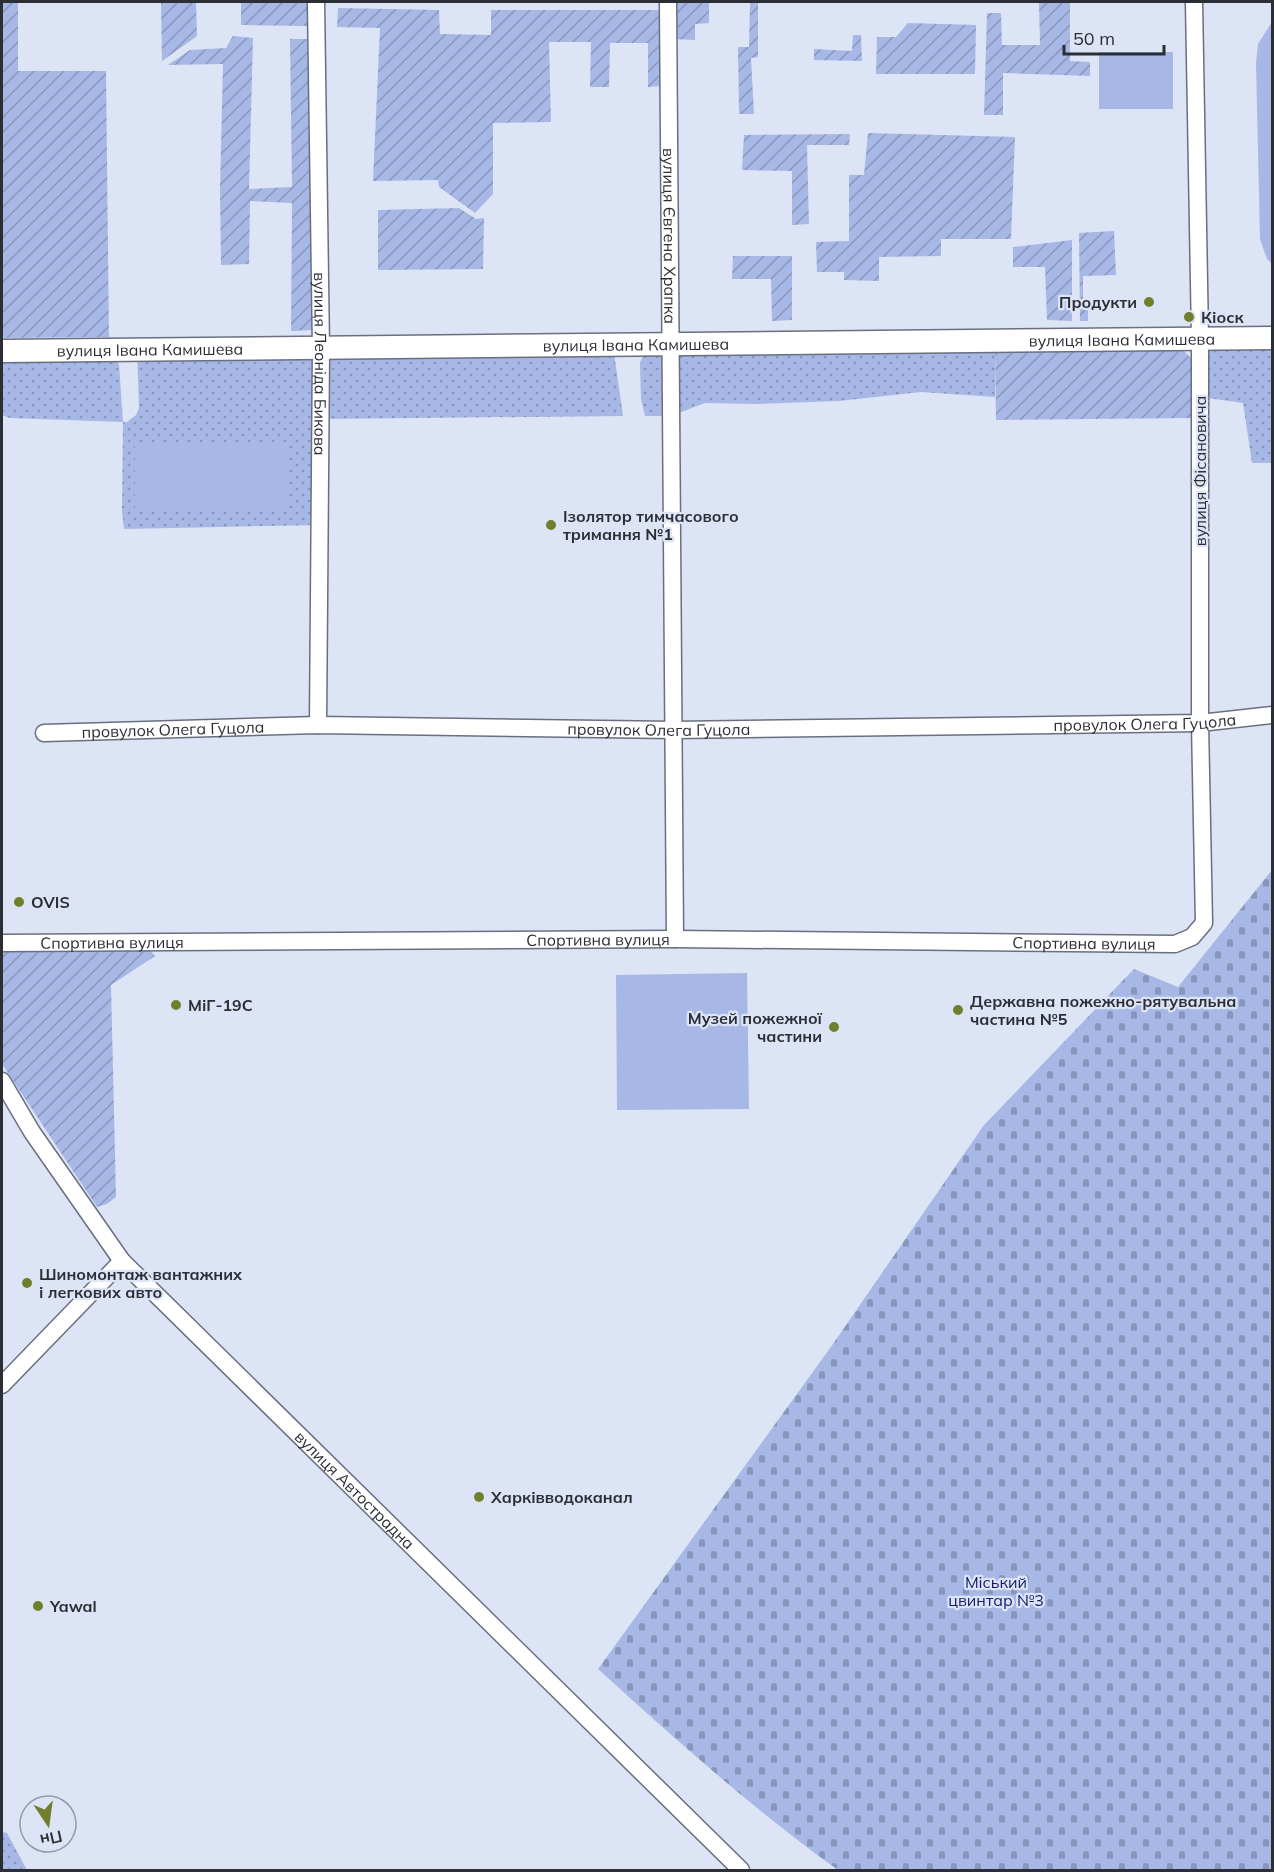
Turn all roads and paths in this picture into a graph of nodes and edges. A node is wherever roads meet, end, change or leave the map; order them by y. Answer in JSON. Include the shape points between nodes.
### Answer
{"nodes":[{"id":1,"x":316,"y":2,"type":"edge"},
{"id":2,"x":668,"y":2,"type":"edge"},
{"id":3,"x":1194,"y":2,"type":"edge"},
{"id":4,"x":1200,"y":338,"type":"junction"},
{"id":5,"x":1272,"y":338,"type":"edge"},
{"id":6,"x":671,"y":344,"type":"junction"},
{"id":7,"x":321,"y":349,"type":"junction"},
{"id":8,"x":2,"y":351,"type":"edge"},
{"id":9,"x":1272,"y":715,"type":"edge"},
{"id":10,"x":1200,"y":723,"type":"junction"},
{"id":11,"x":318,"y":725,"type":"junction"},
{"id":12,"x":674,"y":730,"type":"junction"},
{"id":13,"x":44,"y":733,"type":"dead end"},
{"id":14,"x":1192,"y":937,"type":"joint"},
{"id":15,"x":675,"y":939,"type":"junction"},
{"id":16,"x":2,"y":944,"type":"edge"},
{"id":17,"x":2,"y":1081,"type":"edge"},
{"id":18,"x":122,"y":1262,"type":"junction"},
{"id":19,"x":2,"y":1385,"type":"edge"},
{"id":20,"x":741,"y":1870,"type":"edge"}],
"edges":[{"from":1,"to":7,"type":"street","name":"вулиця Леоніда Бикова"},
{"from":2,"to":6,"type":"street","name":"вулиця Євгена Храпка"},
{"from":3,"to":4,"type":"street","name":"вулиця Фісановича"},
{"from":4,"to":5,"type":"street","name":"вулиця Івана Камишева"},
{"from":4,"to":6,"type":"street","name":"вулиця Івана Камишева"},
{"from":4,"to":10,"type":"street","name":"вулиця Фісановича"},
{"from":6,"to":7,"type":"street","name":"вулиця Івана Камишева"},
{"from":6,"to":12,"type":"street","name":"вулиця Євгена Храпка"},
{"from":7,"to":8,"type":"street","name":"вулиця Івана Камишева"},
{"from":7,"to":11,"type":"street","name":"вулиця Леоніда Бикова"},
{"from":9,"to":10,"type":"street","name":"провулок Олега Гуцола"},
{"from":10,"to":12,"type":"street","name":"провулок Олега Гуцола"},
{"from":10,"to":14,"type":"street","name":"вулиця Фісановича","via":[[1204,923]]},
{"from":11,"to":12,"type":"street","name":"провулок Олега Гуцола"},
{"from":11,"to":13,"type":"street","name":"провулок Олега Гуцола"},
{"from":12,"to":15,"type":"street","name":"вулиця Євгена Храпка"},
{"from":14,"to":15,"type":"street","name":"Спортивна вулиця","via":[[1175,944]]},
{"from":15,"to":16,"type":"street","name":"Спортивна вулиця"},
{"from":17,"to":18,"type":"street","name":"вулиця Автострадна","via":[[32,1132]]},
{"from":18,"to":19,"type":"street"},
{"from":18,"to":20,"type":"street","name":"вулиця Автострадна"}]}
